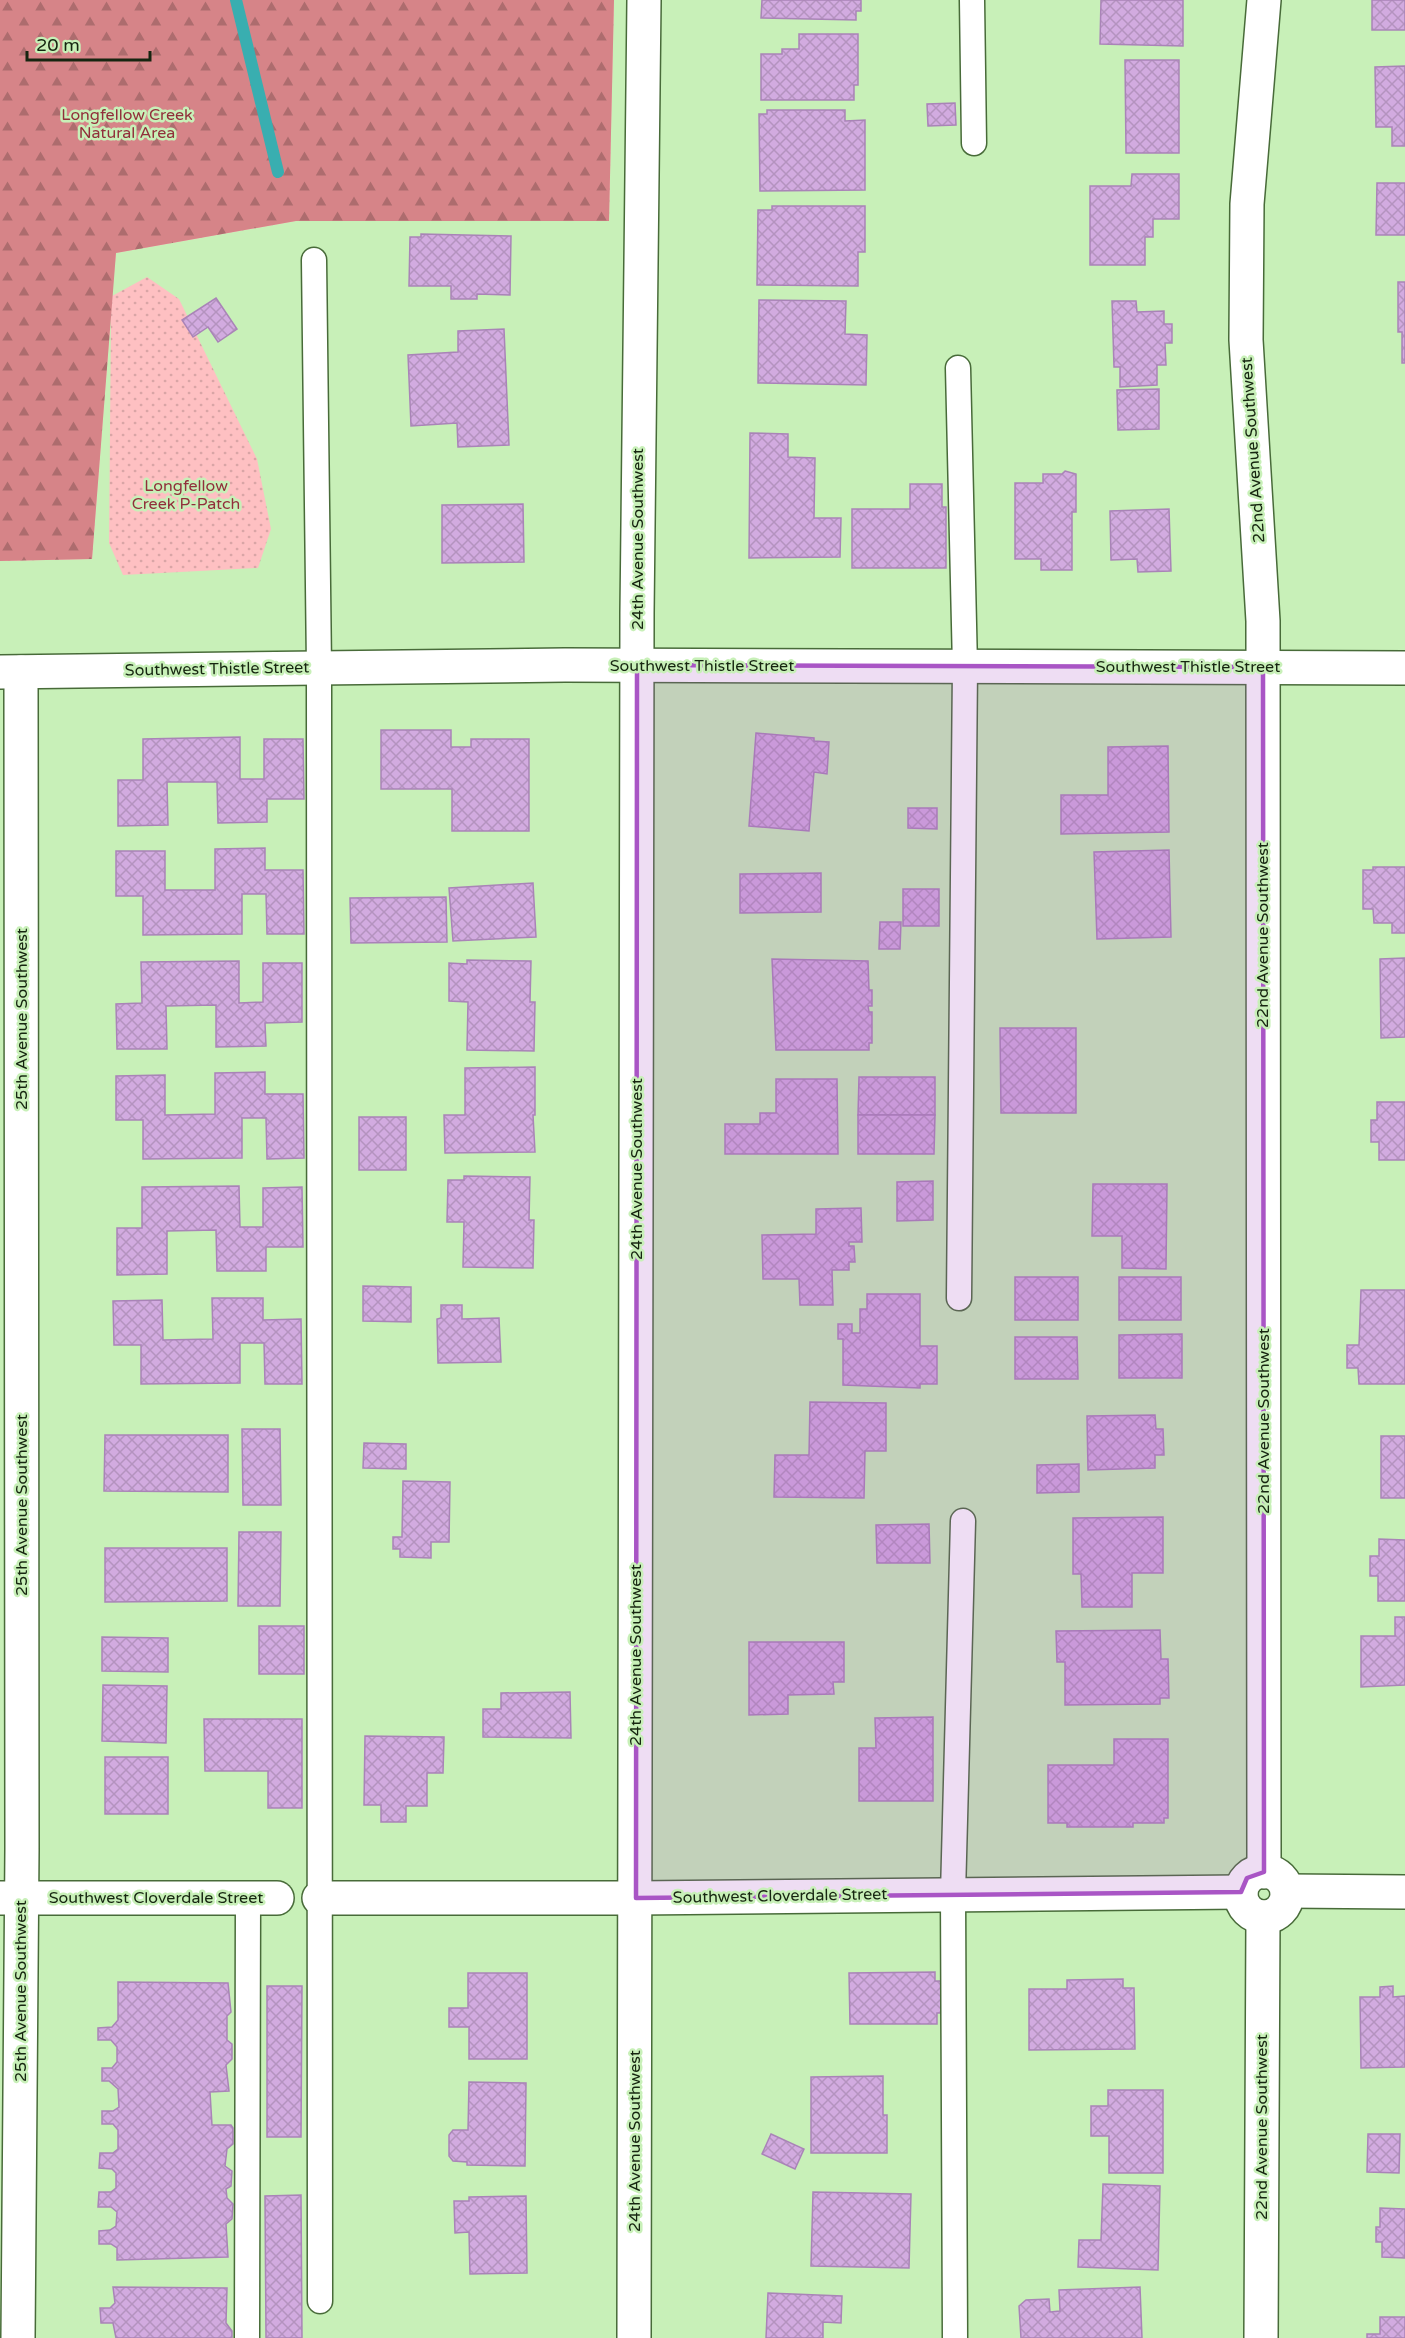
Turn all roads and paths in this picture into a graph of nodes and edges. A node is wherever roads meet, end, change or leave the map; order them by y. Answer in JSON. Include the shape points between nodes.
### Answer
{"nodes":[{"id":1,"x":644,"y":0,"type":"edge"},
{"id":2,"x":972,"y":0,"type":"edge"},
{"id":3,"x":1264,"y":0,"type":"edge"},
{"id":4,"x":974,"y":143,"type":"dead end"},
{"id":5,"x":315,"y":260,"type":"dead end"},
{"id":6,"x":958,"y":368,"type":"dead end"},
{"id":7,"x":637,"y":665,"type":"junction"},
{"id":8,"x":319,"y":667,"type":"junction"},
{"id":9,"x":965,"y":667,"type":"junction"},
{"id":10,"x":1263,"y":667,"type":"junction"},
{"id":11,"x":1405,"y":668,"type":"edge"},
{"id":12,"x":11,"y":672,"type":"edge"},
{"id":13,"x":959,"y":1298,"type":"dead end"},
{"id":14,"x":963,"y":1521,"type":"dead end"},
{"id":15,"x":1264,"y":1885,"type":"junction"},
{"id":16,"x":1405,"y":1892,"type":"edge"},
{"id":17,"x":953,"y":1894,"type":"junction"},
{"id":18,"x":11,"y":1898,"type":"edge"},
{"id":19,"x":262,"y":1898,"type":"joint"},
{"id":20,"x":319,"y":1898,"type":"junction"},
{"id":21,"x":636,"y":1898,"type":"junction"},
{"id":22,"x":320,"y":2301,"type":"dead end"},
{"id":23,"x":18,"y":2338,"type":"edge"},
{"id":24,"x":247,"y":2338,"type":"edge"},
{"id":25,"x":634,"y":2338,"type":"edge"},
{"id":26,"x":955,"y":2338,"type":"edge"},
{"id":27,"x":1261,"y":2338,"type":"edge"}],
"edges":[{"from":1,"to":7,"type":"street","name":"24th Avenue Southwest"},
{"from":2,"to":4,"type":"lane"},
{"from":3,"to":10,"type":"street","name":"22nd Avenue Southwest","via":[[1247,204],[1246,340],[1262,584]]},
{"from":5,"to":8,"type":"lane"},
{"from":6,"to":9,"type":"lane"},
{"from":7,"to":8,"type":"street","name":"Southwest Thistle Street"},
{"from":7,"to":9,"type":"street","name":"Southwest Thistle Street"},
{"from":7,"to":21,"type":"street","name":"24th Avenue Southwest"},
{"from":8,"to":12,"type":"street","name":"Southwest Thistle Street"},
{"from":8,"to":20,"type":"lane"},
{"from":9,"to":10,"type":"street","name":"Southwest Thistle Street"},
{"from":9,"to":13,"type":"lane"},
{"from":10,"to":11,"type":"street","name":"Southwest Thistle Street"},
{"from":10,"to":15,"type":"street","name":"22nd Avenue Southwest"},
{"from":12,"to":18,"type":"street","name":"25th Avenue Southwest"},
{"from":14,"to":17,"type":"lane"},
{"from":15,"to":16,"type":"street","name":"Southwest Cloverdale Street"},
{"from":15,"to":17,"type":"street","name":"Southwest Cloverdale Street"},
{"from":15,"to":27,"type":"street","name":"22nd Avenue Southwest","via":[[1245,1907],[1263,1917]]},
{"from":17,"to":21,"type":"street","name":"Southwest Cloverdale Street"},
{"from":17,"to":26,"type":"lane"},
{"from":18,"to":19,"type":"street","name":"Southwest Cloverdale Street"},
{"from":18,"to":23,"type":"street","name":"25th Avenue Southwest"},
{"from":19,"to":24,"type":"lane"},
{"from":20,"to":21,"type":"street","name":"Southwest Cloverdale Street"},
{"from":20,"to":22,"type":"lane"},
{"from":21,"to":25,"type":"street","name":"24th Avenue Southwest"}]}
